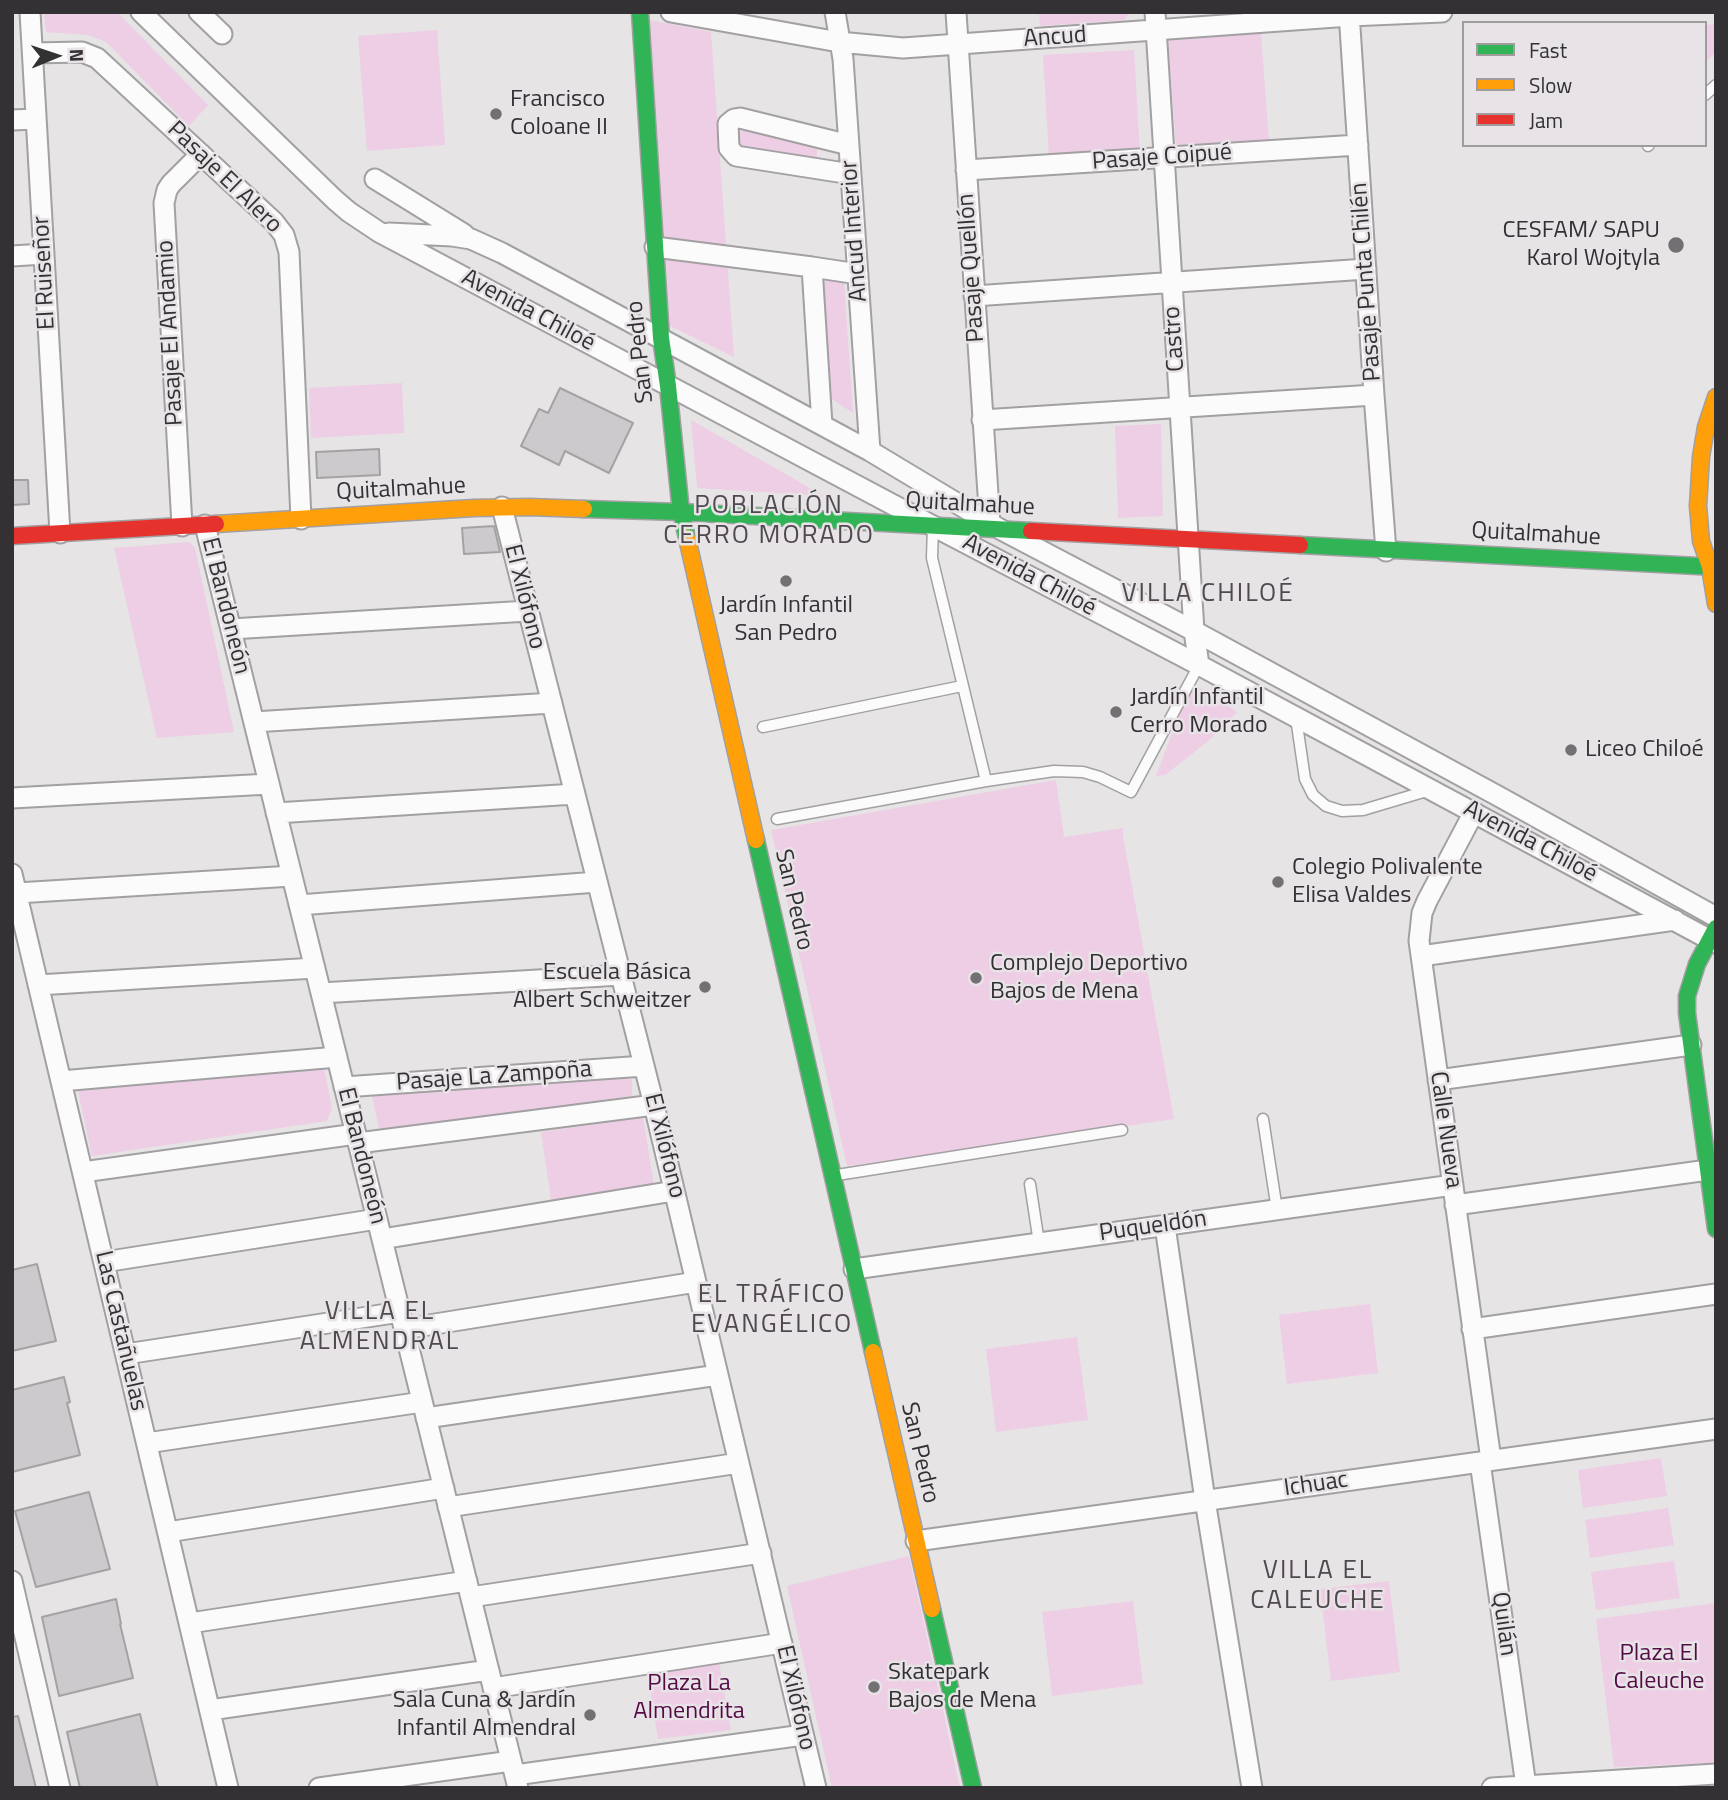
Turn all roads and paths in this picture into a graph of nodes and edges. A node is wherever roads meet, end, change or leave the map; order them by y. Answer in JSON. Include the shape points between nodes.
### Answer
{"nodes":[{"id":1,"x":30,"y":12,"type":"edge"},
{"id":2,"x":141,"y":12,"type":"edge"},
{"id":3,"x":199,"y":12,"type":"edge"},
{"id":4,"x":640,"y":12,"type":"edge"},
{"id":5,"x":671,"y":12,"type":"edge"},
{"id":6,"x":835,"y":12,"type":"edge"},
{"id":7,"x":956,"y":12,"type":"edge"},
{"id":8,"x":1442,"y":12,"type":"edge"},
{"id":9,"x":1349,"y":14,"type":"edge"},
{"id":10,"x":1155,"y":22,"type":"edge"},
{"id":11,"x":222,"y":34,"type":"dead end"},
{"id":12,"x":839,"y":42,"type":"junction"},
{"id":13,"x":958,"y":45,"type":"junction"},
{"id":14,"x":33,"y":53,"type":"junction"},
{"id":15,"x":36,"y":119,"type":"junction"},
{"id":16,"x":12,"y":120,"type":"edge"},
{"id":17,"x":849,"y":145,"type":"junction"},
{"id":18,"x":1358,"y":145,"type":"junction"},
{"id":19,"x":201,"y":154,"type":"junction"},
{"id":20,"x":1164,"y":158,"type":"junction"},
{"id":21,"x":966,"y":170,"type":"junction"},
{"id":22,"x":851,"y":174,"type":"junction"},
{"id":23,"x":375,"y":179,"type":"dead end"},
{"id":24,"x":379,"y":232,"type":"junction"},
{"id":25,"x":471,"y":239,"type":"junction"},
{"id":26,"x":655,"y":247,"type":"junction"},
{"id":27,"x":44,"y":254,"type":"junction"},
{"id":28,"x":12,"y":256,"type":"edge"},
{"id":29,"x":812,"y":267,"type":"junction"},
{"id":30,"x":1366,"y":270,"type":"junction"},
{"id":31,"x":858,"y":274,"type":"junction"},
{"id":32,"x":1172,"y":282,"type":"junction"},
{"id":33,"x":974,"y":296,"type":"junction"},
{"id":34,"x":661,"y":338,"type":"junction"},
{"id":35,"x":668,"y":386,"type":"junction"},
{"id":36,"x":1374,"y":395,"type":"junction"},
{"id":37,"x":1716,"y":397,"type":"edge"},
{"id":38,"x":1180,"y":407,"type":"junction"},
{"id":39,"x":982,"y":420,"type":"junction"},
{"id":40,"x":822,"y":425,"type":"junction"},
{"id":41,"x":870,"y":451,"type":"junction"},
{"id":42,"x":502,"y":507,"type":"junction"},
{"id":43,"x":681,"y":512,"type":"junction"},
{"id":44,"x":300,"y":519,"type":"junction"},
{"id":45,"x":205,"y":525,"type":"junction"},
{"id":46,"x":181,"y":526,"type":"junction"},
{"id":47,"x":933,"y":526,"type":"junction"},
{"id":48,"x":994,"y":526,"type":"junction"},
{"id":49,"x":60,"y":533,"type":"junction"},
{"id":50,"x":12,"y":536,"type":"edge"},
{"id":51,"x":1188,"y":540,"type":"junction"},
{"id":52,"x":1386,"y":551,"type":"junction"},
{"id":53,"x":1714,"y":565,"type":"edge"},
{"id":54,"x":1716,"y":604,"type":"edge"},
{"id":55,"x":528,"y":611,"type":"junction"},
{"id":56,"x":231,"y":629,"type":"junction"},
{"id":57,"x":1194,"y":631,"type":"junction"},
{"id":58,"x":1199,"y":665,"type":"junction"},
{"id":59,"x":962,"y":686,"type":"junction"},
{"id":60,"x":552,"y":703,"type":"junction"},
{"id":61,"x":1296,"y":717,"type":"junction"},
{"id":62,"x":254,"y":722,"type":"junction"},
{"id":63,"x":763,"y":727,"type":"dead end"},
{"id":64,"x":986,"y":781,"type":"junction"},
{"id":65,"x":269,"y":784,"type":"junction"},
{"id":66,"x":1432,"y":789,"type":"junction"},
{"id":67,"x":575,"y":794,"type":"junction"},
{"id":68,"x":12,"y":797,"type":"edge"},
{"id":69,"x":1474,"y":812,"type":"junction"},
{"id":70,"x":276,"y":813,"type":"junction"},
{"id":71,"x":777,"y":819,"type":"dead end"},
{"id":72,"x":292,"y":876,"type":"junction"},
{"id":73,"x":597,"y":882,"type":"junction"},
{"id":74,"x":15,"y":883,"type":"edge"},
{"id":75,"x":299,"y":905,"type":"junction"},
{"id":76,"x":1716,"y":917,"type":"edge"},
{"id":77,"x":1675,"y":920,"type":"junction"},
{"id":78,"x":1714,"y":937,"type":"edge"},
{"id":79,"x":1421,"y":956,"type":"junction"},
{"id":80,"x":315,"y":968,"type":"junction"},
{"id":81,"x":621,"y":975,"type":"junction"},
{"id":82,"x":38,"y":985,"type":"junction"},
{"id":83,"x":321,"y":993,"type":"junction"},
{"id":84,"x":1691,"y":1045,"type":"junction"},
{"id":85,"x":337,"y":1057,"type":"junction"},
{"id":86,"x":644,"y":1066,"type":"junction"},
{"id":87,"x":1438,"y":1080,"type":"junction"},
{"id":88,"x":61,"y":1081,"type":"junction"},
{"id":89,"x":344,"y":1087,"type":"junction"},
{"id":90,"x":654,"y":1105,"type":"junction"},
{"id":91,"x":1263,"y":1119,"type":"dead end"},
{"id":92,"x":1709,"y":1126,"type":"edge"},
{"id":93,"x":1122,"y":1130,"type":"dead end"},
{"id":94,"x":357,"y":1139,"type":"junction"},
{"id":95,"x":1708,"y":1170,"type":"junction"},
{"id":96,"x":83,"y":1172,"type":"junction"},
{"id":97,"x":833,"y":1176,"type":"junction"},
{"id":98,"x":1030,"y":1184,"type":"dead end"},
{"id":99,"x":1453,"y":1185,"type":"junction"},
{"id":100,"x":674,"y":1191,"type":"junction"},
{"id":101,"x":1455,"y":1205,"type":"junction"},
{"id":102,"x":1277,"y":1210,"type":"junction"},
{"id":103,"x":377,"y":1219,"type":"junction"},
{"id":104,"x":1164,"y":1226,"type":"junction"},
{"id":105,"x":1716,"y":1229,"type":"edge"},
{"id":106,"x":382,"y":1239,"type":"junction"},
{"id":107,"x":1039,"y":1243,"type":"junction"},
{"id":108,"x":104,"y":1262,"type":"junction"},
{"id":109,"x":854,"y":1269,"type":"junction"},
{"id":110,"x":696,"y":1282,"type":"junction"},
{"id":111,"x":1716,"y":1294,"type":"edge"},
{"id":112,"x":402,"y":1320,"type":"junction"},
{"id":113,"x":1472,"y":1329,"type":"junction"},
{"id":114,"x":126,"y":1354,"type":"junction"},
{"id":115,"x":718,"y":1375,"type":"junction"},
{"id":116,"x":424,"y":1410,"type":"junction"},
{"id":117,"x":1716,"y":1429,"type":"edge"},
{"id":118,"x":147,"y":1443,"type":"junction"},
{"id":119,"x":1485,"y":1461,"type":"junction"},
{"id":120,"x":739,"y":1463,"type":"junction"},
{"id":121,"x":446,"y":1498,"type":"junction"},
{"id":122,"x":1205,"y":1500,"type":"junction"},
{"id":123,"x":168,"y":1532,"type":"junction"},
{"id":124,"x":916,"y":1541,"type":"junction"},
{"id":125,"x":761,"y":1553,"type":"junction"},
{"id":126,"x":12,"y":1581,"type":"edge"},
{"id":127,"x":469,"y":1589,"type":"junction"},
{"id":128,"x":190,"y":1623,"type":"junction"},
{"id":129,"x":782,"y":1643,"type":"junction"},
{"id":130,"x":32,"y":1667,"type":"junction"},
{"id":131,"x":12,"y":1671,"type":"edge"},
{"id":132,"x":491,"y":1679,"type":"junction"},
{"id":133,"x":210,"y":1710,"type":"junction"},
{"id":134,"x":803,"y":1735,"type":"junction"},
{"id":135,"x":1716,"y":1774,"type":"edge"},
{"id":136,"x":515,"y":1775,"type":"edge"},
{"id":137,"x":1611,"y":1784,"type":"edge"},
{"id":138,"x":1526,"y":1786,"type":"junction"},
{"id":139,"x":60,"y":1788,"type":"edge"},
{"id":140,"x":228,"y":1788,"type":"edge"},
{"id":141,"x":319,"y":1788,"type":"edge"},
{"id":142,"x":816,"y":1788,"type":"edge"},
{"id":143,"x":973,"y":1788,"type":"edge"},
{"id":144,"x":1252,"y":1788,"type":"edge"},
{"id":145,"x":1492,"y":1788,"type":"edge"}],
"edges":[{"from":1,"to":14,"type":"street","name":"El Ruiseñor"},
{"from":2,"to":24,"type":"street","name":"Avenida Chiloé","via":[[324,190]]},
{"from":3,"to":11,"type":"street"},
{"from":4,"to":26,"type":"street","name":"San Pedro"},
{"from":5,"to":12,"type":"street","name":"Ancud"},
{"from":6,"to":12,"type":"street","name":"Ancud Interior"},
{"from":7,"to":13,"type":"street","name":"Pasaje Quellón"},
{"from":8,"to":9,"type":"street","name":"Ancud"},
{"from":9,"to":10,"type":"street","name":"Ancud"},
{"from":9,"to":18,"type":"street","name":"Pasaje Punta Chilén"},
{"from":10,"to":13,"type":"street","name":"Ancud"},
{"from":10,"to":20,"type":"street","name":"Castro"},
{"from":12,"to":13,"type":"street","name":"Ancud","via":[[903,48]]},
{"from":12,"to":17,"type":"street","name":"Ancud Interior"},
{"from":13,"to":21,"type":"street","name":"Pasaje Quellón"},
{"from":14,"to":15,"type":"street","name":"El Ruiseñor"},
{"from":14,"to":19,"type":"street","name":"Pasaje El Alero","via":[[82,52],[97,58]]},
{"from":15,"to":16,"type":"street"},
{"from":15,"to":27,"type":"street","name":"El Ruiseñor"},
{"from":17,"to":22,"type":"street","name":"Ancud Interior"},
{"from":17,"to":22,"type":"street","via":[[740,118],[729,124],[729,148],[736,156]]},
{"from":18,"to":20,"type":"street","name":"Pasaje Coipué"},
{"from":18,"to":30,"type":"street","name":"Pasaje Punta Chilén"},
{"from":19,"to":44,"type":"street","name":"Pasaje El Alero","via":[[280,228],[288,243]]},
{"from":19,"to":46,"type":"street","name":"Pasaje El Andamio","via":[[171,184],[164,203]]},
{"from":20,"to":21,"type":"street","name":"Pasaje Coipué"},
{"from":20,"to":32,"type":"street","name":"Castro"},
{"from":21,"to":33,"type":"street","name":"Pasaje Quellón"},
{"from":22,"to":31,"type":"street","name":"Ancud Interior"},
{"from":23,"to":25,"type":"street"},
{"from":24,"to":25,"type":"street","name":"Avenida Chiloé"},
{"from":24,"to":35,"type":"street","name":"Avenida Chiloé"},
{"from":25,"to":34,"type":"street","name":"Avenida Chiloé"},
{"from":26,"to":29,"type":"street"},
{"from":26,"to":34,"type":"street","name":"San Pedro"},
{"from":27,"to":28,"type":"street"},
{"from":27,"to":49,"type":"street","name":"El Ruiseñor"},
{"from":29,"to":31,"type":"street"},
{"from":29,"to":40,"type":"street"},
{"from":30,"to":32,"type":"street"},
{"from":30,"to":36,"type":"street","name":"Pasaje Punta Chilén"},
{"from":31,"to":41,"type":"street","name":"Ancud Interior"},
{"from":32,"to":33,"type":"street"},
{"from":32,"to":38,"type":"street","name":"Castro"},
{"from":33,"to":39,"type":"street","name":"Pasaje Quellón"},
{"from":34,"to":35,"type":"street","name":"San Pedro"},
{"from":34,"to":40,"type":"street","name":"Avenida Chiloé"},
{"from":35,"to":43,"type":"street","name":"San Pedro"},
{"from":35,"to":47,"type":"street","name":"Avenida Chiloé"},
{"from":36,"to":38,"type":"street"},
{"from":36,"to":52,"type":"street","name":"Pasaje Punta Chilén"},
{"from":37,"to":53,"type":"street","via":[[1706,427],[1698,487],[1701,541]]},
{"from":38,"to":39,"type":"street"},
{"from":38,"to":51,"type":"street","name":"Castro"},
{"from":39,"to":48,"type":"street","name":"Pasaje Quellón"},
{"from":40,"to":41,"type":"street","name":"Avenida Chiloé"},
{"from":41,"to":48,"type":"street","name":"Avenida Chiloé"},
{"from":42,"to":43,"type":"street","name":"Quitalmahue"},
{"from":42,"to":44,"type":"street","name":"Quitalmahue"},
{"from":42,"to":55,"type":"street","name":"El Xilófono"},
{"from":43,"to":47,"type":"street","name":"Quitalmahue"},
{"from":43,"to":97,"type":"street","name":"San Pedro"},
{"from":44,"to":45,"type":"street","name":"Quitalmahue"},
{"from":45,"to":46,"type":"street","name":"Quitalmahue"},
{"from":45,"to":56,"type":"street","name":"El Bandoneón"},
{"from":46,"to":49,"type":"street","name":"Quitalmahue"},
{"from":47,"to":48,"type":"street","name":"Quitalmahue"},
{"from":47,"to":58,"type":"street","name":"Avenida Chiloé"},
{"from":47,"to":59,"type":"lane","via":[[932,558]]},
{"from":48,"to":51,"type":"street","name":"Quitalmahue"},
{"from":48,"to":57,"type":"street","name":"Avenida Chiloé"},
{"from":49,"to":50,"type":"street","name":"Quitalmahue"},
{"from":51,"to":52,"type":"street","name":"Quitalmahue"},
{"from":51,"to":57,"type":"street","name":"Castro"},
{"from":52,"to":53,"type":"street","name":"Quitalmahue"},
{"from":53,"to":54,"type":"street"},
{"from":55,"to":56,"type":"street"},
{"from":55,"to":60,"type":"street","name":"El Xilófono"},
{"from":56,"to":62,"type":"street","name":"El Bandoneón"},
{"from":57,"to":58,"type":"street","name":"Castro"},
{"from":57,"to":76,"type":"street","name":"Avenida Chiloé"},
{"from":58,"to":61,"type":"street","name":"Avenida Chiloé"},
{"from":58,"to":64,"type":"lane","via":[[1131,792],[1083,772],[1054,771]]},
{"from":59,"to":63,"type":"lane"},
{"from":59,"to":64,"type":"lane"},
{"from":60,"to":62,"type":"street"},
{"from":60,"to":67,"type":"street","name":"El Xilófono"},
{"from":61,"to":66,"type":"street","name":"Avenida Chiloé"},
{"from":61,"to":66,"type":"lane","via":[[1305,779],[1326,806],[1363,810]]},
{"from":62,"to":65,"type":"street","name":"El Bandoneón"},
{"from":64,"to":71,"type":"lane"},
{"from":65,"to":68,"type":"street"},
{"from":65,"to":70,"type":"street","name":"El Bandoneón"},
{"from":66,"to":69,"type":"street","name":"Avenida Chiloé"},
{"from":67,"to":70,"type":"street"},
{"from":67,"to":73,"type":"street","name":"El Xilófono"},
{"from":69,"to":77,"type":"street","name":"Avenida Chiloé"},
{"from":69,"to":79,"type":"street","name":"Calle Nueva","via":[[1422,913]]},
{"from":70,"to":72,"type":"street","name":"El Bandoneón"},
{"from":72,"to":74,"type":"street"},
{"from":72,"to":75,"type":"street","name":"El Bandoneón"},
{"from":73,"to":75,"type":"street"},
{"from":73,"to":81,"type":"street","name":"El Xilófono"},
{"from":74,"to":82,"type":"street","name":"Las Castañuelas"},
{"from":75,"to":80,"type":"street","name":"El Bandoneón"},
{"from":77,"to":78,"type":"street","name":"Avenida Chiloé"},
{"from":77,"to":79,"type":"street"},
{"from":78,"to":84,"type":"street","via":[[1697,964],[1688,996]]},
{"from":79,"to":87,"type":"street","name":"Calle Nueva"},
{"from":80,"to":82,"type":"street"},
{"from":80,"to":83,"type":"street","name":"El Bandoneón"},
{"from":81,"to":83,"type":"street"},
{"from":81,"to":86,"type":"street","name":"El Xilófono"},
{"from":82,"to":88,"type":"street","name":"Las Castañuelas"},
{"from":83,"to":85,"type":"street","name":"El Bandoneón"},
{"from":84,"to":87,"type":"street"},
{"from":84,"to":92,"type":"street"},
{"from":85,"to":88,"type":"street"},
{"from":85,"to":89,"type":"street","name":"El Bandoneón"},
{"from":86,"to":89,"type":"street","name":"Pasaje La Zampoña"},
{"from":86,"to":90,"type":"street","name":"El Xilófono"},
{"from":87,"to":99,"type":"street","name":"Calle Nueva"},
{"from":88,"to":96,"type":"street","name":"Las Castañuelas"},
{"from":89,"to":94,"type":"street","name":"El Bandoneón"},
{"from":90,"to":94,"type":"street"},
{"from":90,"to":100,"type":"street","name":"El Xilófono"},
{"from":91,"to":102,"type":"lane"},
{"from":92,"to":95,"type":"street"},
{"from":93,"to":97,"type":"lane"},
{"from":94,"to":96,"type":"street"},
{"from":94,"to":103,"type":"street","name":"El Bandoneón"},
{"from":95,"to":101,"type":"street"},
{"from":95,"to":105,"type":"street"},
{"from":96,"to":108,"type":"street","name":"Las Castañuelas"},
{"from":97,"to":109,"type":"street","name":"San Pedro"},
{"from":98,"to":107,"type":"lane"},
{"from":99,"to":101,"type":"street","name":"Calle Nueva"},
{"from":99,"to":102,"type":"street","name":"Puqueldón"},
{"from":100,"to":106,"type":"street"},
{"from":100,"to":110,"type":"street","name":"El Xilófono"},
{"from":101,"to":113,"type":"street","name":"Calle Nueva"},
{"from":102,"to":104,"type":"street","name":"Puqueldón"},
{"from":103,"to":106,"type":"street","name":"El Bandoneón"},
{"from":103,"to":108,"type":"street"},
{"from":104,"to":107,"type":"street","name":"Puqueldón"},
{"from":104,"to":122,"type":"street"},
{"from":106,"to":112,"type":"street","name":"El Bandoneón"},
{"from":107,"to":109,"type":"street","name":"Puqueldón"},
{"from":108,"to":114,"type":"street","name":"Las Castañuelas"},
{"from":109,"to":124,"type":"street","name":"San Pedro"},
{"from":110,"to":112,"type":"street"},
{"from":110,"to":115,"type":"street","name":"El Xilófono"},
{"from":111,"to":113,"type":"street"},
{"from":112,"to":114,"type":"street"},
{"from":112,"to":116,"type":"street","name":"El Bandoneón"},
{"from":113,"to":119,"type":"street","name":"Calle Nueva"},
{"from":114,"to":118,"type":"street","name":"Las Castañuelas"},
{"from":115,"to":116,"type":"street"},
{"from":115,"to":120,"type":"street","name":"El Xilófono"},
{"from":116,"to":118,"type":"street"},
{"from":116,"to":121,"type":"street","name":"El Bandoneón"},
{"from":117,"to":119,"type":"street","name":"Ichuac"},
{"from":118,"to":123,"type":"street","name":"Las Castañuelas"},
{"from":119,"to":122,"type":"street","name":"Ichuac"},
{"from":119,"to":138,"type":"street","name":"Quilán"},
{"from":120,"to":121,"type":"street"},
{"from":120,"to":125,"type":"street","name":"El Xilófono"},
{"from":121,"to":123,"type":"street"},
{"from":121,"to":127,"type":"street","name":"El Bandoneón"},
{"from":122,"to":124,"type":"street","name":"Ichuac"},
{"from":122,"to":144,"type":"street"},
{"from":123,"to":128,"type":"street","name":"Las Castañuelas"},
{"from":124,"to":143,"type":"street","name":"San Pedro"},
{"from":125,"to":127,"type":"street"},
{"from":125,"to":129,"type":"street","name":"El Xilófono"},
{"from":126,"to":130,"type":"street"},
{"from":127,"to":128,"type":"street"},
{"from":127,"to":132,"type":"street","name":"El Bandoneón"},
{"from":128,"to":133,"type":"street","name":"Las Castañuelas"},
{"from":129,"to":132,"type":"street"},
{"from":129,"to":134,"type":"street","name":"El Xilófono"},
{"from":130,"to":131,"type":"street"},
{"from":130,"to":139,"type":"street"},
{"from":132,"to":133,"type":"street"},
{"from":132,"to":136,"type":"street","name":"El Bandoneón"},
{"from":133,"to":140,"type":"street","name":"Las Castañuelas"},
{"from":134,"to":136,"type":"street"},
{"from":134,"to":142,"type":"street","name":"El Xilófono"},
{"from":135,"to":137,"type":"street"},
{"from":136,"to":141,"type":"street"},
{"from":137,"to":138,"type":"street"},
{"from":138,"to":145,"type":"street"}]}
